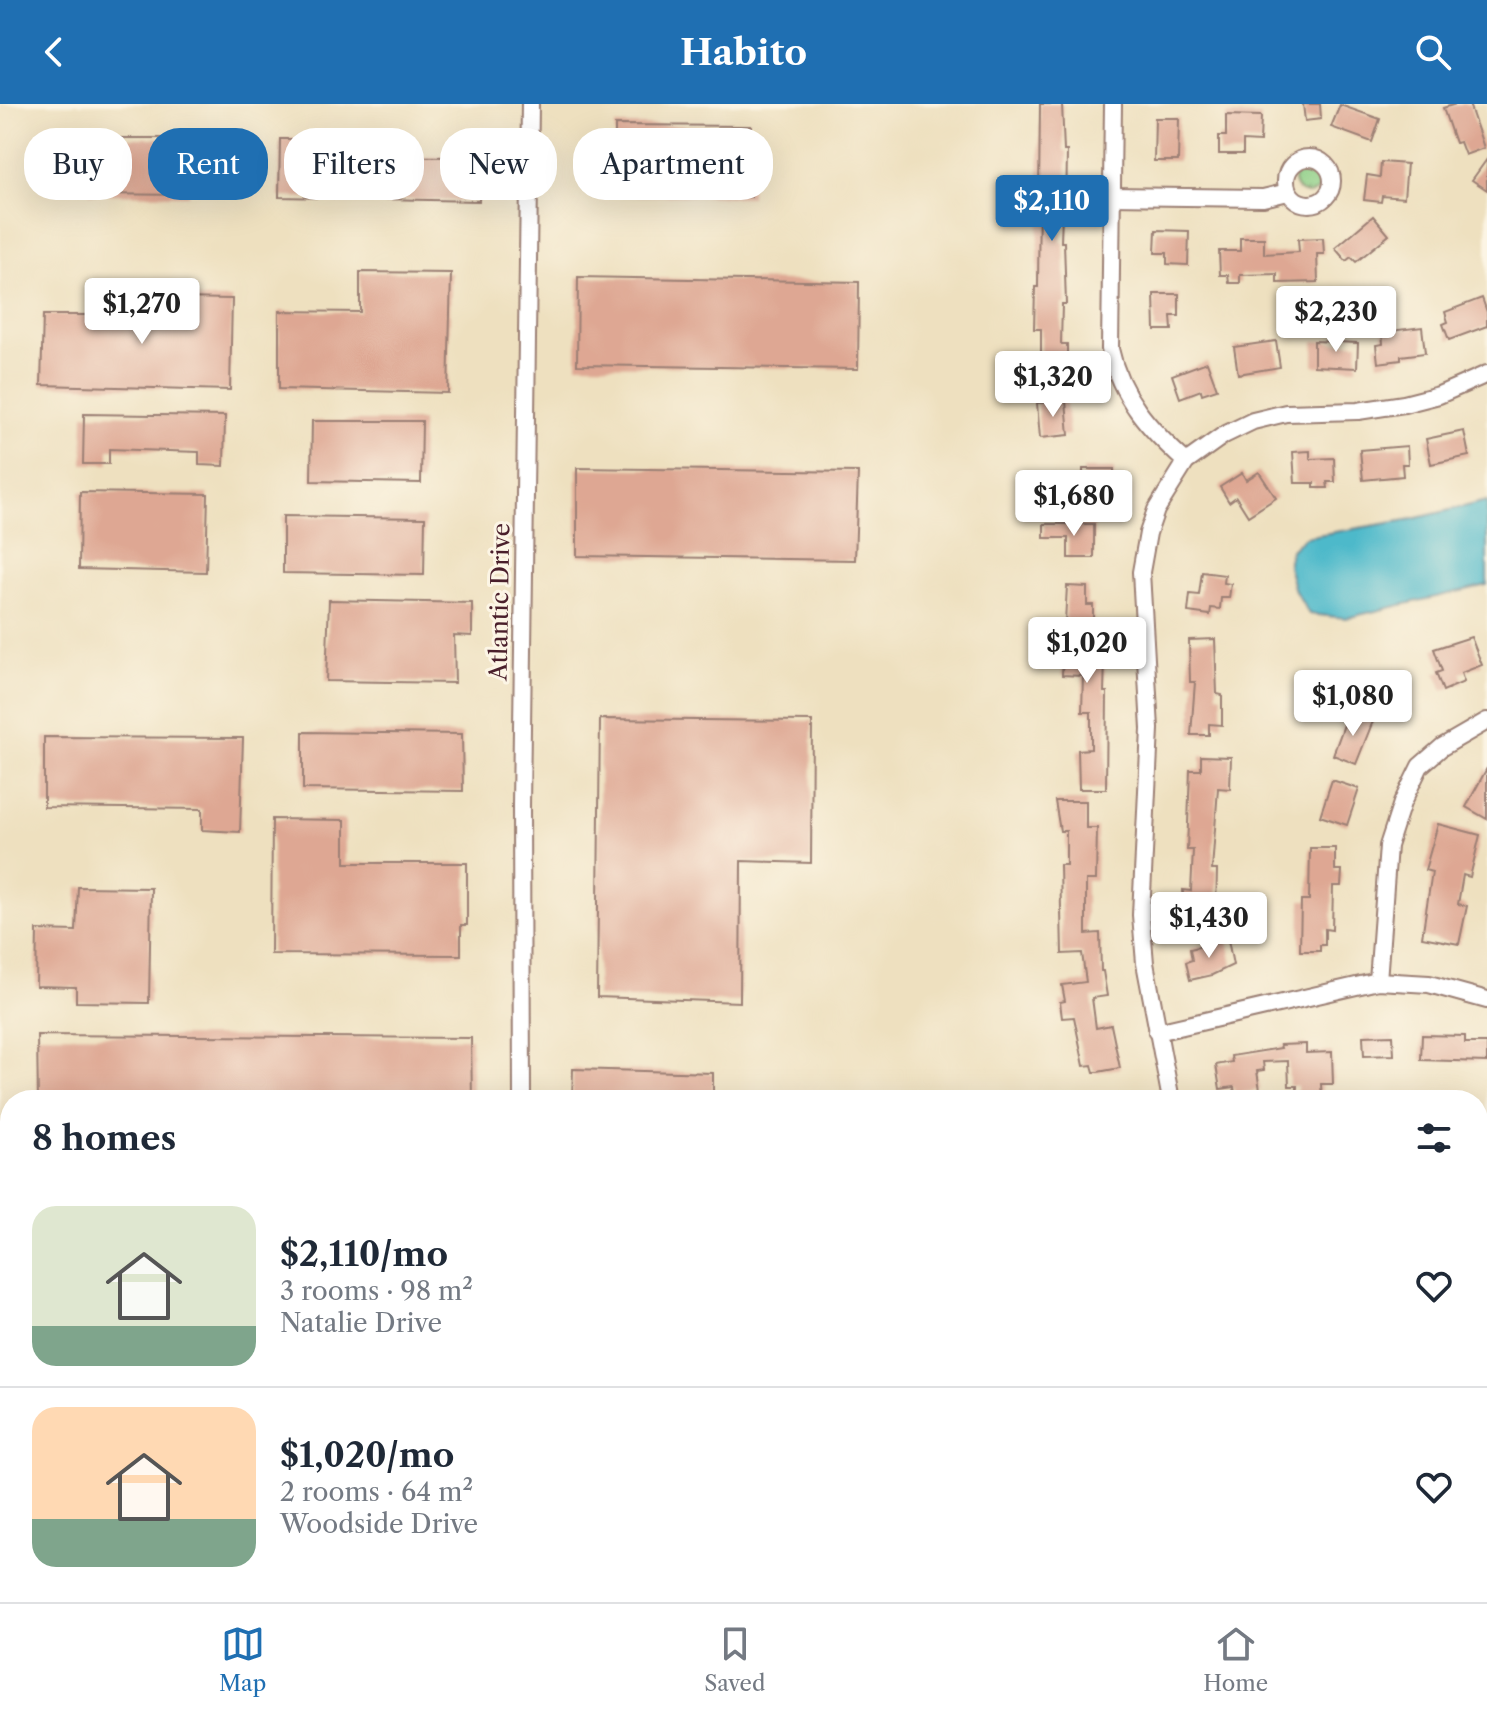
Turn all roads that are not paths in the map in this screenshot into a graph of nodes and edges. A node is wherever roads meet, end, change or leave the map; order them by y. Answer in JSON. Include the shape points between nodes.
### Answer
{"nodes":[{"id":1,"x":530,"y":104,"type":"edge"},
{"id":2,"x":1113,"y":104,"type":"edge"},
{"id":3,"x":1288,"y":192,"type":"dead end"},
{"id":4,"x":1110,"y":196,"type":"junction"},
{"id":5,"x":1487,"y":374,"type":"edge"},
{"id":6,"x":1186,"y":462,"type":"junction"},
{"id":7,"x":1487,"y":721,"type":"edge"},
{"id":8,"x":1378,"y":981,"type":"junction"},
{"id":9,"x":1487,"y":1000,"type":"edge"},
{"id":10,"x":1157,"y":1032,"type":"junction"},
{"id":11,"x":522,"y":1090,"type":"edge"},
{"id":12,"x":1169,"y":1090,"type":"edge"}],
"edges":[{"from":1,"to":11,"type":"street","name":"Atlantic Drive"},
{"from":2,"to":4,"type":"street"},
{"from":3,"to":4,"type":"street","via":[[1263,198]]},
{"from":4,"to":6,"type":"street","via":[[1108,329],[1114,366],[1129,401]]},
{"from":5,"to":6,"type":"street","via":[[1404,404],[1270,416],[1237,428]]},
{"from":6,"to":10,"type":"street","via":[[1156,510],[1141,572],[1150,729],[1141,915]]},
{"from":7,"to":8,"type":"street","via":[[1420,766],[1402,803],[1388,846]]},
{"from":8,"to":9,"type":"street","via":[[1429,984]]},
{"from":8,"to":10,"type":"street"},
{"from":10,"to":12,"type":"street"}]}
